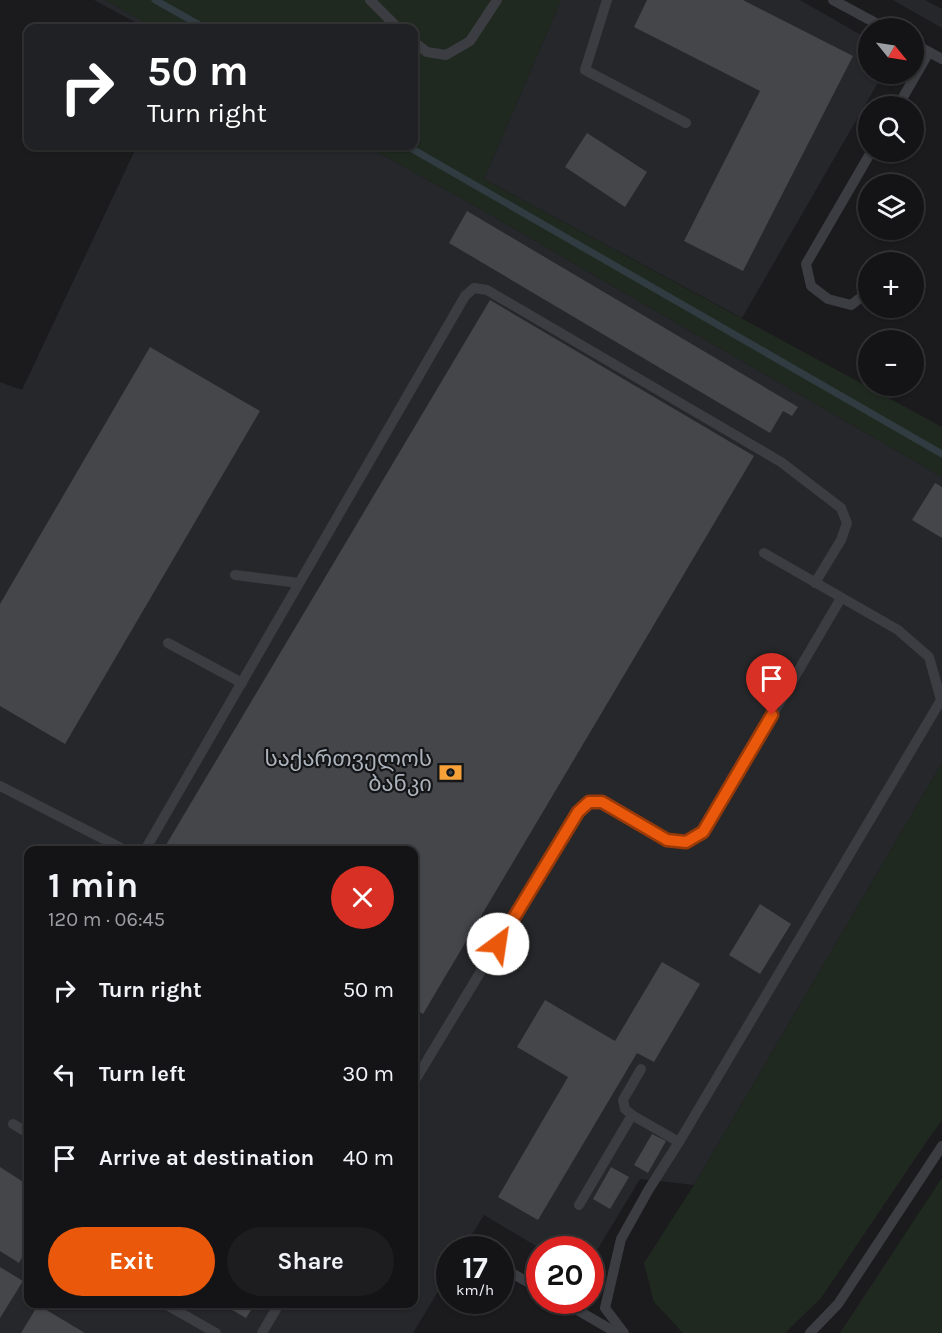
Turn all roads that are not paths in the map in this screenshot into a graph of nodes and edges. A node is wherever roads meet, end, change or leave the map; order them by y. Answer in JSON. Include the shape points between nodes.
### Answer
{"nodes":[{"id":1,"x":370,"y":0,"type":"edge"},
{"id":2,"x":497,"y":0,"type":"edge"},
{"id":3,"x":607,"y":0,"type":"edge"},
{"id":4,"x":833,"y":0,"type":"edge"},
{"id":5,"x":866,"y":18,"type":"edge"},
{"id":6,"x":394,"y":24,"type":"edge"},
{"id":7,"x":418,"y":45,"type":"edge"},
{"id":8,"x":924,"y":49,"type":"edge"},
{"id":9,"x":929,"y":52,"type":"junction"},
{"id":10,"x":942,"y":59,"type":"edge"},
{"id":11,"x":904,"y":96,"type":"edge"},
{"id":12,"x":686,"y":123,"type":"dead end"},
{"id":13,"x":865,"y":162,"type":"edge"},
{"id":14,"x":858,"y":300,"type":"edge"},
{"id":15,"x":764,"y":553,"type":"dead end"},
{"id":16,"x":235,"y":575,"type":"dead end"},
{"id":17,"x":299,"y":583,"type":"junction"},
{"id":18,"x":815,"y":583,"type":"junction"},
{"id":19,"x":842,"y":598,"type":"junction"},
{"id":20,"x":168,"y":643,"type":"dead end"},
{"id":21,"x":242,"y":683,"type":"junction"},
{"id":22,"x":0,"y":786,"type":"edge"},
{"id":23,"x":117,"y":846,"type":"edge"},
{"id":24,"x":147,"y":846,"type":"edge"},
{"id":25,"x":641,"y":1069,"type":"dead end"},
{"id":26,"x":418,"y":1075,"type":"edge"},
{"id":27,"x":632,"y":1115,"type":"junction"},
{"id":28,"x":13,"y":1124,"type":"dead end"},
{"id":29,"x":24,"y":1131,"type":"edge"},
{"id":30,"x":679,"y":1142,"type":"junction"},
{"id":31,"x":942,"y":1146,"type":"edge"},
{"id":32,"x":579,"y":1205,"type":"dead end"},
{"id":33,"x":172,"y":1308,"type":"edge"},
{"id":34,"x":277,"y":1308,"type":"edge"},
{"id":35,"x":584,"y":1314,"type":"edge"},
{"id":36,"x":216,"y":1333,"type":"edge"},
{"id":37,"x":262,"y":1333,"type":"edge"},
{"id":38,"x":617,"y":1333,"type":"edge"},
{"id":39,"x":624,"y":1333,"type":"edge"},
{"id":40,"x":810,"y":1333,"type":"edge"}],
"edges":[{"from":1,"to":6,"type":"lane"},
{"from":2,"to":7,"type":"lane","via":[[470,41],[446,55],[427,52]]},
{"from":3,"to":12,"type":"lane","via":[[585,70]]},
{"from":4,"to":5,"type":"lane"},
{"from":8,"to":9,"type":"lane"},
{"from":9,"to":10,"type":"lane"},
{"from":9,"to":11,"type":"lane"},
{"from":13,"to":14,"type":"lane","via":[[806,264],[811,286],[828,299],[851,305]]},
{"from":15,"to":18,"type":"lane"},
{"from":16,"to":17,"type":"lane"},
{"from":17,"to":18,"type":"lane","via":[[465,296],[474,288],[487,290],[781,462],[841,508],[847,523]]},
{"from":17,"to":21,"type":"lane"},
{"from":18,"to":19,"type":"lane"},
{"from":19,"to":26,"type":"lane","via":[[703,832],[686,842],[667,840],[602,802],[589,802],[578,812]]},
{"from":19,"to":30,"type":"lane","via":[[898,630],[928,657],[941,700]]},
{"from":20,"to":21,"type":"lane"},
{"from":21,"to":24,"type":"lane"},
{"from":22,"to":23,"type":"lane"},
{"from":25,"to":27,"type":"lane","via":[[623,1100]]},
{"from":27,"to":30,"type":"lane"},
{"from":27,"to":32,"type":"lane"},
{"from":28,"to":29,"type":"lane"},
{"from":30,"to":39,"type":"lane","via":[[621,1239],[605,1308]]},
{"from":31,"to":40,"type":"lane","via":[[838,1304]]},
{"from":33,"to":36,"type":"lane"},
{"from":34,"to":37,"type":"lane"},
{"from":35,"to":38,"type":"lane"}]}
